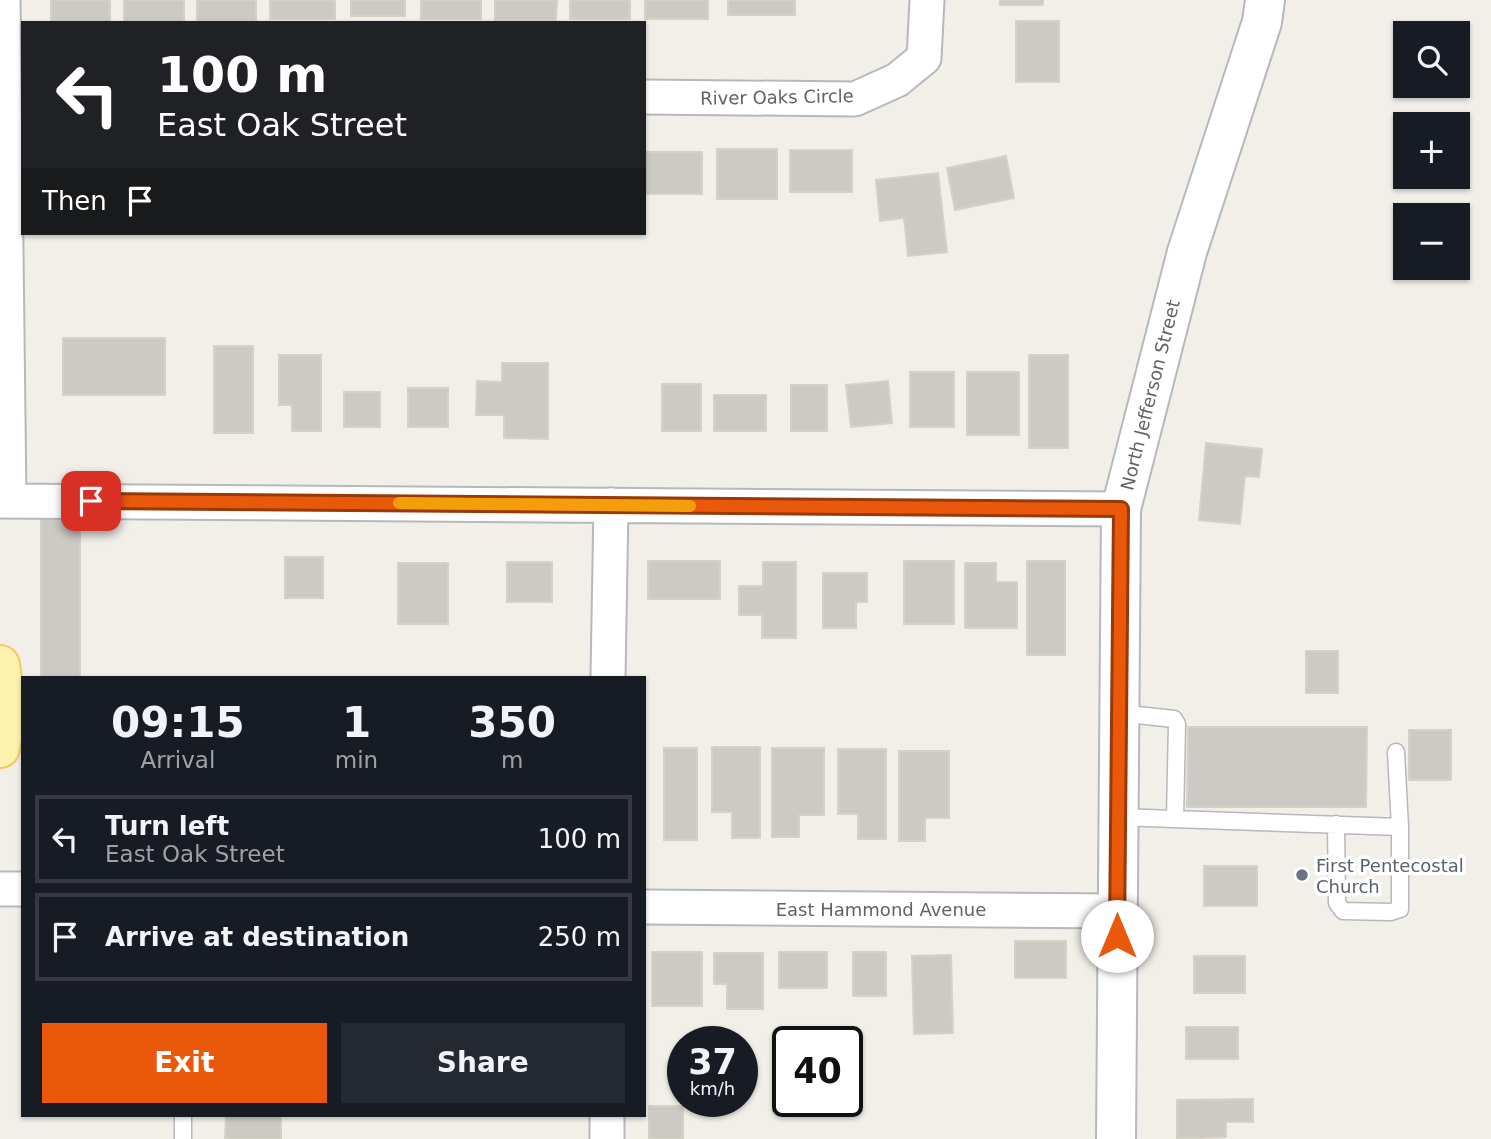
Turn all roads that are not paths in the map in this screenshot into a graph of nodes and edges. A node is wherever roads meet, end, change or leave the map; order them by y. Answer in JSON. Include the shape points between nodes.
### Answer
{"nodes":[{"id":1,"x":927,"y":0,"type":"edge"},
{"id":2,"x":1265,"y":0,"type":"edge"},
{"id":3,"x":2,"y":15,"type":"edge"},
{"id":4,"x":13,"y":91,"type":"edge"},
{"id":5,"x":646,"y":97,"type":"edge"},
{"id":6,"x":5,"y":501,"type":"edge"},
{"id":7,"x":611,"y":505,"type":"junction"},
{"id":8,"x":1121,"y":509,"type":"junction"},
{"id":9,"x":0,"y":665,"type":"edge"},
{"id":10,"x":608,"y":676,"type":"edge"},
{"id":11,"x":1119,"y":713,"type":"junction"},
{"id":12,"x":0,"y":748,"type":"edge"},
{"id":13,"x":1396,"y":752,"type":"dead end"},
{"id":14,"x":1118,"y":817,"type":"junction"},
{"id":15,"x":1175,"y":819,"type":"junction"},
{"id":16,"x":1336,"y":824,"type":"junction"},
{"id":17,"x":1400,"y":827,"type":"junction"},
{"id":18,"x":0,"y":889,"type":"edge"},
{"id":19,"x":21,"y":889,"type":"edge"},
{"id":20,"x":646,"y":907,"type":"edge"},
{"id":21,"x":1117,"y":911,"type":"junction"},
{"id":22,"x":183,"y":1117,"type":"edge"},
{"id":23,"x":607,"y":1117,"type":"edge"},
{"id":24,"x":183,"y":1139,"type":"edge"},
{"id":25,"x":607,"y":1139,"type":"edge"},
{"id":26,"x":1116,"y":1139,"type":"edge"}],
"edges":[{"from":1,"to":5,"type":"street","name":"River Oaks Circle","via":[[924,58],[897,79],[855,99]]},
{"from":2,"to":8,"type":"street","name":"North Jefferson Street","via":[[1262,22],[1187,252]]},
{"from":3,"to":4,"type":"street"},
{"from":4,"to":6,"type":"street"},
{"from":6,"to":7,"type":"street"},
{"from":7,"to":8,"type":"street"},
{"from":7,"to":10,"type":"street"},
{"from":8,"to":11,"type":"street","name":"North Jefferson Street"},
{"from":9,"to":12,"type":"main road","via":[[7,716]]},
{"from":11,"to":14,"type":"street","name":"North Jefferson Street"},
{"from":11,"to":15,"type":"lane","via":[[1167,716],[1177,724]]},
{"from":13,"to":17,"type":"lane"},
{"from":14,"to":15,"type":"lane"},
{"from":14,"to":21,"type":"street","name":"North Jefferson Street"},
{"from":15,"to":16,"type":"lane"},
{"from":16,"to":17,"type":"lane"},
{"from":16,"to":17,"type":"lane","via":[[1337,903],[1343,911],[1400,909]]},
{"from":18,"to":19,"type":"street"},
{"from":20,"to":21,"type":"street","name":"East Hammond Avenue"},
{"from":21,"to":26,"type":"street","name":"North Jefferson Street"},
{"from":22,"to":24,"type":"lane"},
{"from":23,"to":25,"type":"street"}]}
